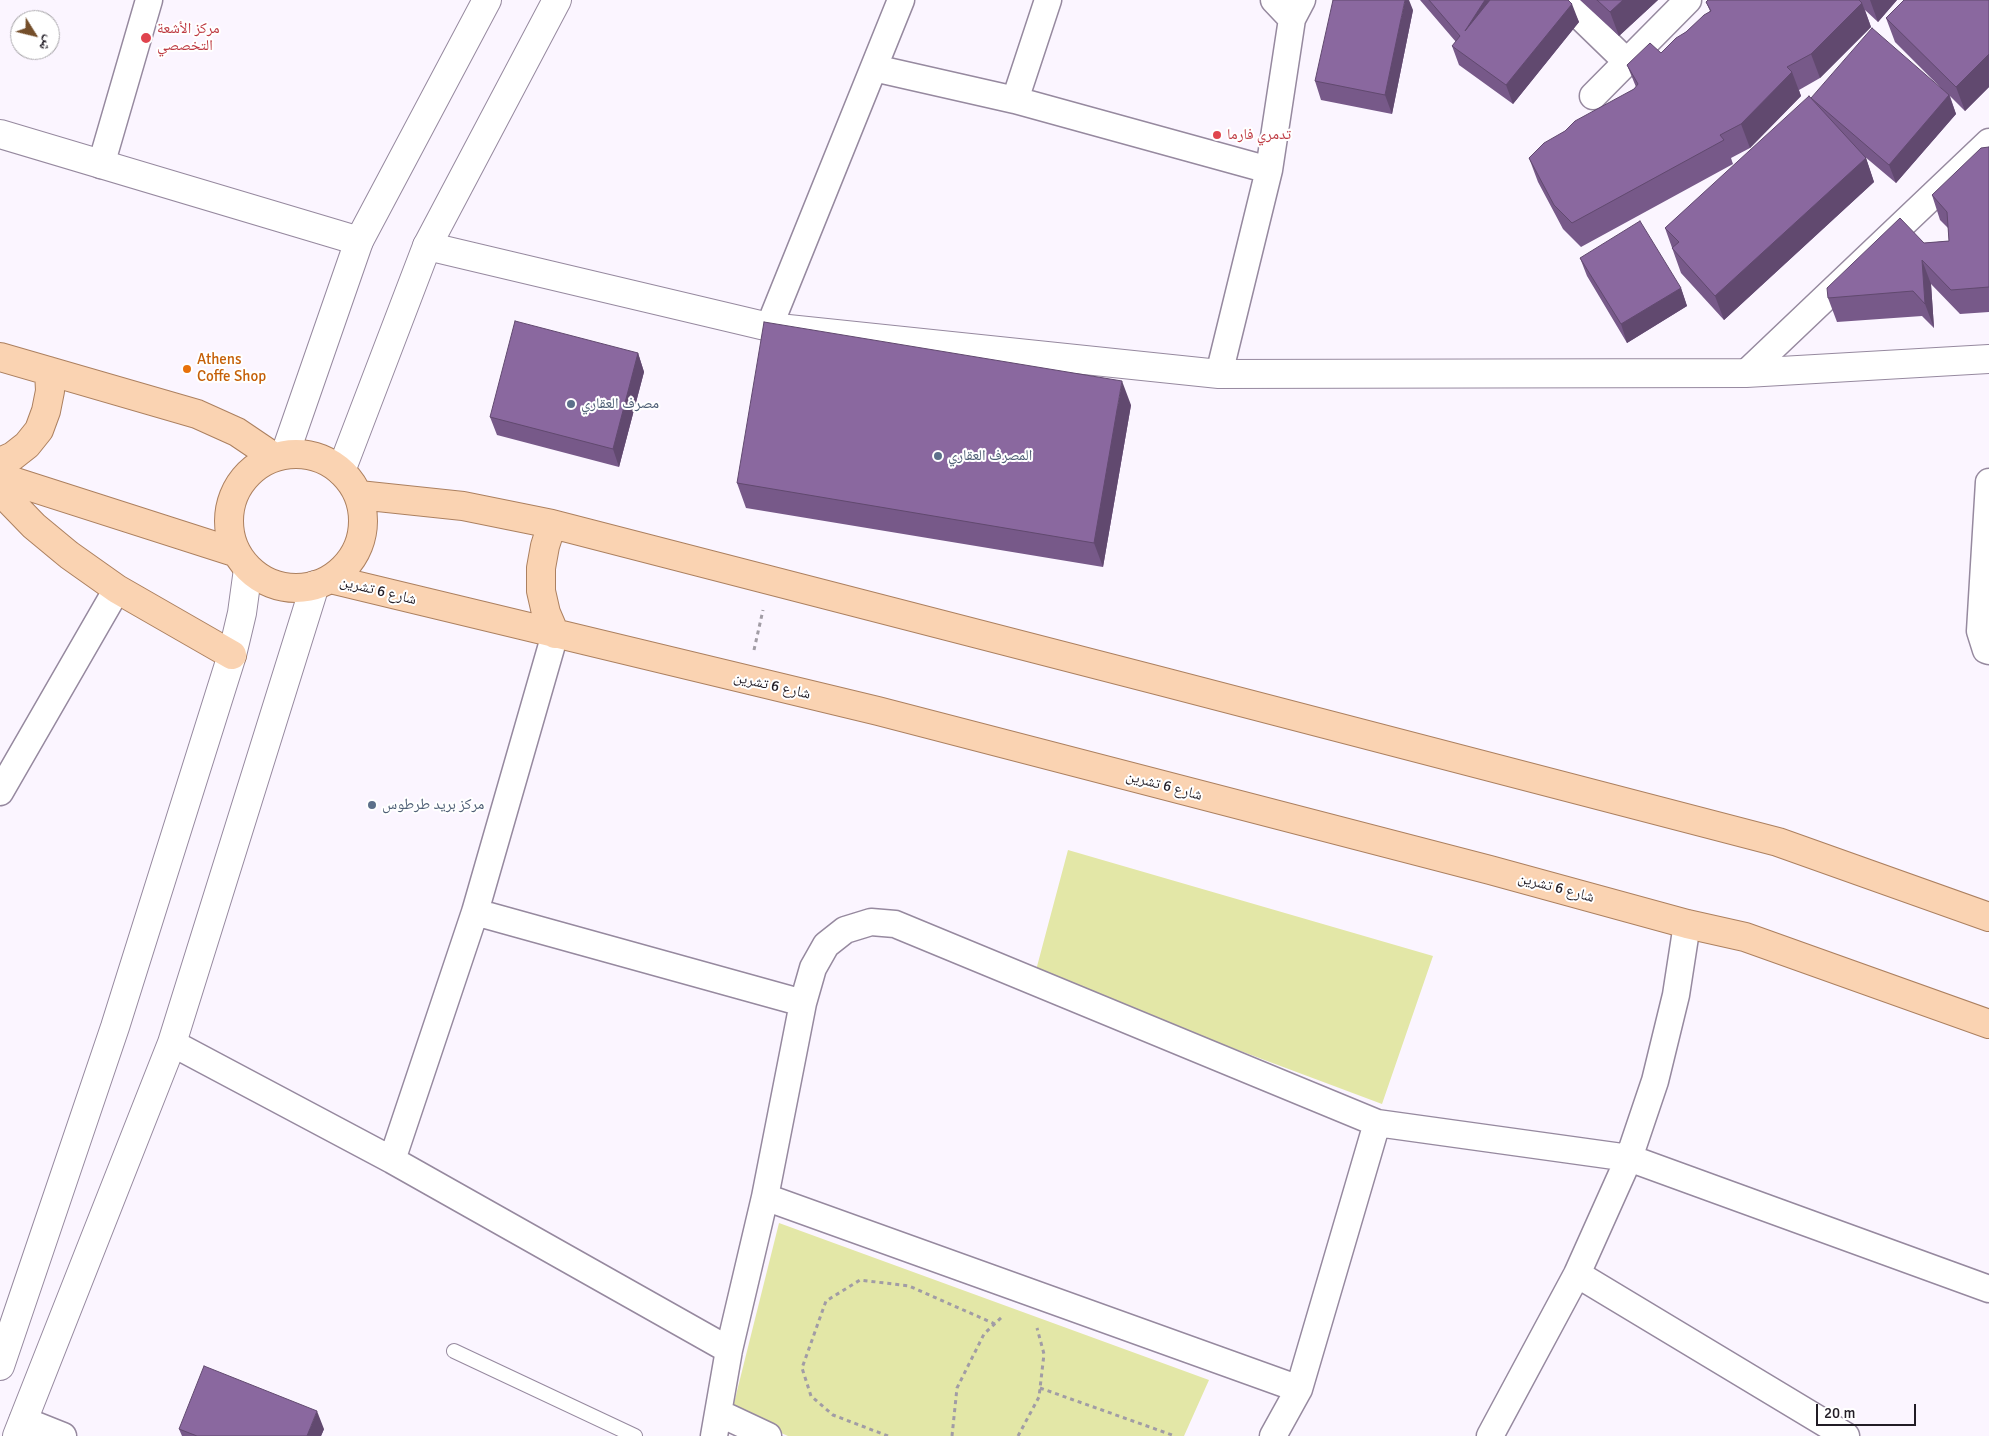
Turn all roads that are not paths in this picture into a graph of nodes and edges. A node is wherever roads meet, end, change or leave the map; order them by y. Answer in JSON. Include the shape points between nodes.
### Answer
{"nodes":[{"id":1,"x":149,"y":0,"type":"edge"},
{"id":2,"x":487,"y":0,"type":"edge"},
{"id":3,"x":557,"y":0,"type":"edge"},
{"id":4,"x":901,"y":0,"type":"edge"},
{"id":5,"x":1048,"y":0,"type":"edge"},
{"id":6,"x":1274,"y":0,"type":"edge"},
{"id":7,"x":1563,"y":0,"type":"edge"},
{"id":8,"x":1688,"y":0,"type":"edge"},
{"id":9,"x":1297,"y":10,"type":"edge"},
{"id":10,"x":1626,"y":62,"type":"junction"},
{"id":11,"x":874,"y":68,"type":"junction"},
{"id":12,"x":1593,"y":96,"type":"dead end"},
{"id":13,"x":1015,"y":100,"type":"junction"},
{"id":14,"x":0,"y":134,"type":"edge"},
{"id":15,"x":1989,"y":142,"type":"edge"},
{"id":16,"x":101,"y":165,"type":"junction"},
{"id":17,"x":1269,"y":170,"type":"junction"},
{"id":18,"x":359,"y":241,"type":"junction"},
{"id":19,"x":427,"y":246,"type":"junction"},
{"id":20,"x":769,"y":327,"type":"junction"},
{"id":21,"x":0,"y":357,"type":"edge"},
{"id":22,"x":1989,"y":359,"type":"edge"},
{"id":23,"x":49,"y":371,"type":"junction"},
{"id":24,"x":1746,"y":373,"type":"junction"},
{"id":25,"x":1219,"y":374,"type":"junction"},
{"id":26,"x":280,"y":455,"type":"junction"},
{"id":27,"x":0,"y":462,"type":"edge"},
{"id":28,"x":341,"y":471,"type":"junction"},
{"id":29,"x":0,"y":477,"type":"edge"},
{"id":30,"x":1989,"y":482,"type":"edge"},
{"id":31,"x":0,"y":491,"type":"edge"},
{"id":32,"x":359,"y":495,"type":"junction"},
{"id":33,"x":552,"y":524,"type":"junction"},
{"id":34,"x":242,"y":561,"type":"junction"},
{"id":35,"x":323,"y":582,"type":"junction"},
{"id":36,"x":117,"y":589,"type":"junction"},
{"id":37,"x":555,"y":634,"type":"junction"},
{"id":38,"x":1989,"y":651,"type":"edge"},
{"id":39,"x":232,"y":655,"type":"junction"},
{"id":40,"x":0,"y":792,"type":"edge"},
{"id":41,"x":475,"y":912,"type":"junction"},
{"id":42,"x":1989,"y":917,"type":"edge"},
{"id":43,"x":1687,"y":924,"type":"junction"},
{"id":44,"x":803,"y":1003,"type":"junction"},
{"id":45,"x":1989,"y":1024,"type":"edge"},
{"id":46,"x":172,"y":1043,"type":"junction"},
{"id":47,"x":1377,"y":1123,"type":"junction"},
{"id":48,"x":1629,"y":1158,"type":"junction"},
{"id":49,"x":392,"y":1160,"type":"junction"},
{"id":50,"x":765,"y":1197,"type":"junction"},
{"id":51,"x":1577,"y":1274,"type":"junction"},
{"id":52,"x":1989,"y":1289,"type":"edge"},
{"id":53,"x":729,"y":1350,"type":"junction"},
{"id":54,"x":454,"y":1351,"type":"dead end"},
{"id":55,"x":0,"y":1366,"type":"edge"},
{"id":56,"x":1299,"y":1389,"type":"junction"},
{"id":57,"x":717,"y":1424,"type":"edge"},
{"id":58,"x":20,"y":1428,"type":"edge"},
{"id":59,"x":63,"y":1436,"type":"edge"},
{"id":60,"x":635,"y":1436,"type":"edge"},
{"id":61,"x":768,"y":1436,"type":"edge"},
{"id":62,"x":1273,"y":1436,"type":"edge"},
{"id":63,"x":1490,"y":1436,"type":"edge"},
{"id":64,"x":1846,"y":1436,"type":"edge"}],
"edges":[{"from":1,"to":16,"type":"street"},
{"from":2,"to":18,"type":"main road"},
{"from":3,"to":19,"type":"main road"},
{"from":4,"to":11,"type":"street"},
{"from":5,"to":13,"type":"street"},
{"from":6,"to":9,"type":"street"},
{"from":7,"to":10,"type":"street"},
{"from":8,"to":10,"type":"street"},
{"from":9,"to":17,"type":"street"},
{"from":10,"to":12,"type":"street"},
{"from":11,"to":13,"type":"street"},
{"from":11,"to":20,"type":"street"},
{"from":13,"to":17,"type":"street"},
{"from":14,"to":16,"type":"main road"},
{"from":15,"to":24,"type":"street"},
{"from":16,"to":18,"type":"main road"},
{"from":17,"to":25,"type":"street"},
{"from":18,"to":26,"type":"main road"},
{"from":19,"to":20,"type":"main road"},
{"from":19,"to":28,"type":"main road"},
{"from":20,"to":25,"type":"main road"},
{"from":21,"to":23,"type":"main road"},
{"from":22,"to":24,"type":"main road"},
{"from":23,"to":26,"type":"main road","via":[[197,414]]},
{"from":23,"to":27,"type":"main road","via":[[50,391],[39,430],[27,445]]},
{"from":24,"to":25,"type":"main road"},
{"from":26,"to":28,"type":"main road","via":[[305,454],[324,460]]},
{"from":26,"to":34,"type":"main road","via":[[257,466],[243,479],[233,496],[228,515],[230,535]]},
{"from":28,"to":32,"type":"main road"},
{"from":29,"to":34,"type":"main road"},
{"from":30,"to":38,"type":"street","via":[[1980,631]]},
{"from":31,"to":36,"type":"main road","via":[[34,526]]},
{"from":32,"to":33,"type":"main road","via":[[463,506]]},
{"from":32,"to":35,"type":"main road","via":[[363,518],[360,542],[349,563]]},
{"from":33,"to":37,"type":"main road","via":[[544,546],[541,591]]},
{"from":33,"to":42,"type":"main road","via":[[1778,842]]},
{"from":34,"to":35,"type":"main road","via":[[268,583],[291,588]]},
{"from":34,"to":39,"type":"main road","via":[[242,613]]},
{"from":35,"to":37,"type":"main road","name":"شارع 6 تشرين"},
{"from":35,"to":46,"type":"main road"},
{"from":36,"to":39,"type":"main road"},
{"from":36,"to":40,"type":"street"},
{"from":37,"to":41,"type":"street"},
{"from":37,"to":43,"type":"main road","name":"شارع 6 تشرين","via":[[897,716]]},
{"from":39,"to":55,"type":"main road","via":[[115,1027]]},
{"from":41,"to":44,"type":"street"},
{"from":41,"to":49,"type":"street"},
{"from":43,"to":45,"type":"main road","name":"شارع 6 تشرين","via":[[1745,937]]},
{"from":43,"to":48,"type":"street","via":[[1676,995],[1655,1081]]},
{"from":44,"to":47,"type":"street","via":[[813,968],[826,945],[845,930],[871,922],[895,924]]},
{"from":44,"to":50,"type":"street"},
{"from":46,"to":49,"type":"street"},
{"from":46,"to":58,"type":"main road"},
{"from":47,"to":48,"type":"street"},
{"from":47,"to":56,"type":"street"},
{"from":48,"to":51,"type":"street"},
{"from":48,"to":52,"type":"street"},
{"from":49,"to":53,"type":"street"},
{"from":50,"to":53,"type":"street"},
{"from":50,"to":56,"type":"street"},
{"from":51,"to":63,"type":"street"},
{"from":51,"to":64,"type":"street"},
{"from":53,"to":57,"type":"street"},
{"from":54,"to":60,"type":"lane"},
{"from":56,"to":62,"type":"street"},
{"from":57,"to":61,"type":"street"},
{"from":58,"to":59,"type":"street"}]}
